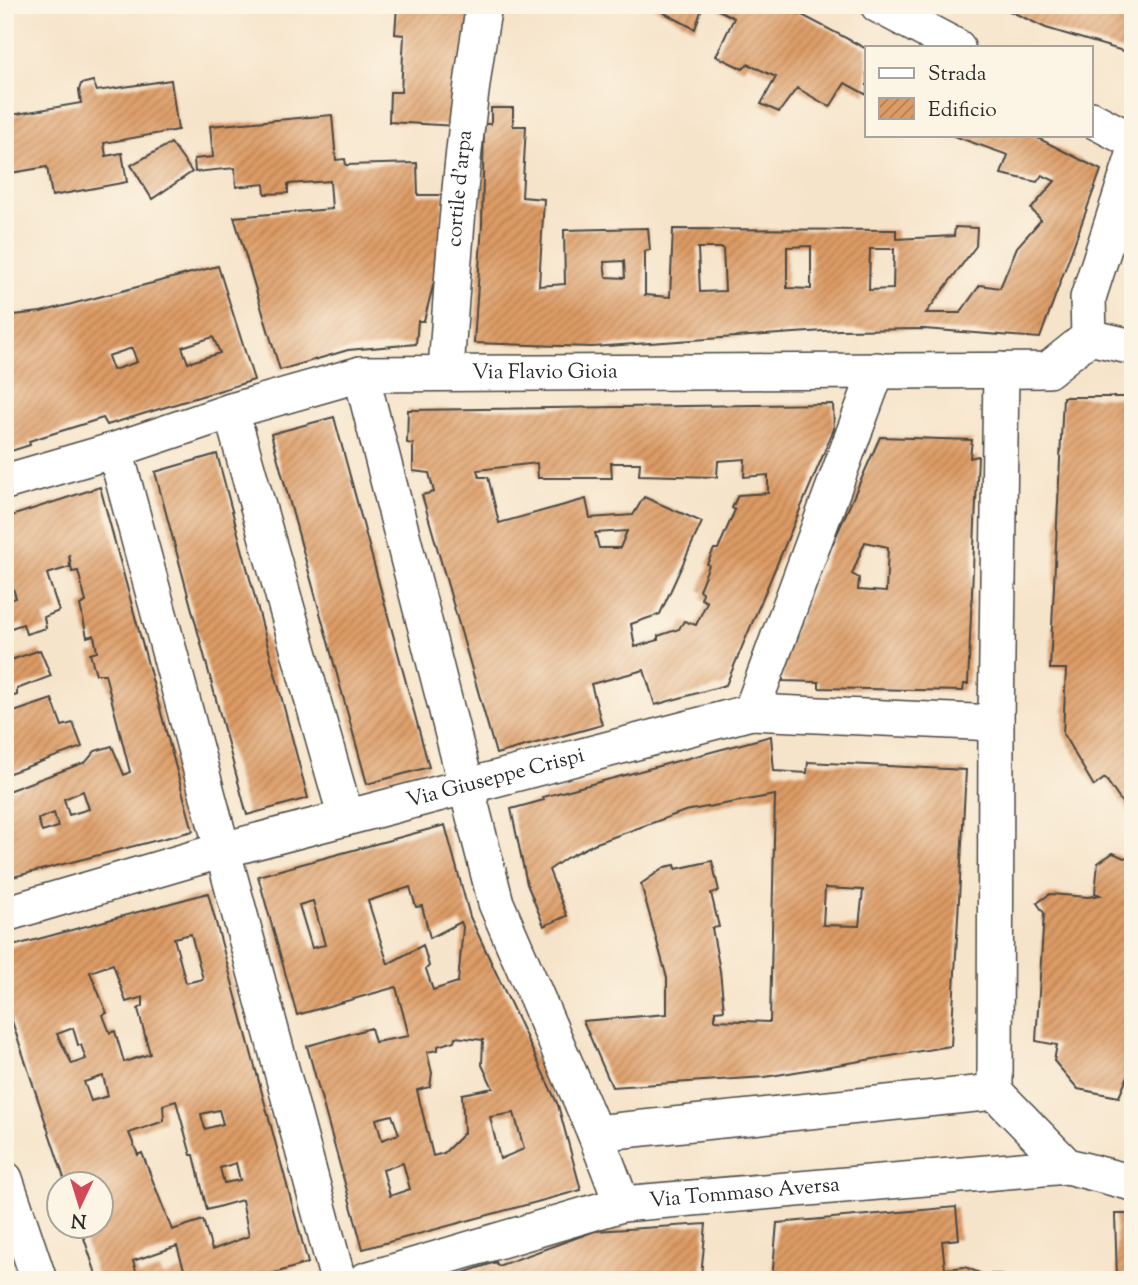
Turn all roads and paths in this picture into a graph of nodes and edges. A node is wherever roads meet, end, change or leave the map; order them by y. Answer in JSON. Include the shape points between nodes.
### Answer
{"nodes":[{"id":1,"x":484,"y":5,"type":"edge"},
{"id":2,"x":878,"y":5,"type":"edge"},
{"id":3,"x":955,"y":46,"type":"edge"},
{"id":4,"x":1092,"y":119,"type":"edge"},
{"id":5,"x":1133,"y":141,"type":"edge"},
{"id":6,"x":1133,"y":158,"type":"edge"},
{"id":7,"x":1089,"y":337,"type":"junction"},
{"id":8,"x":1133,"y":347,"type":"edge"},
{"id":9,"x":877,"y":370,"type":"junction"},
{"id":10,"x":1001,"y":370,"type":"junction"},
{"id":11,"x":446,"y":372,"type":"junction"},
{"id":12,"x":362,"y":374,"type":"junction"},
{"id":13,"x":231,"y":411,"type":"junction"},
{"id":14,"x":115,"y":450,"type":"junction"},
{"id":15,"x":5,"y":482,"type":"edge"},
{"id":16,"x":751,"y":712,"type":"junction"},
{"id":17,"x":996,"y":723,"type":"junction"},
{"id":18,"x":467,"y":785,"type":"junction"},
{"id":19,"x":346,"y":818,"type":"junction"},
{"id":20,"x":223,"y":850,"type":"junction"},
{"id":21,"x":5,"y":914,"type":"edge"},
{"id":22,"x":995,"y":1092,"type":"junction"},
{"id":23,"x":595,"y":1133,"type":"junction"},
{"id":24,"x":1067,"y":1166,"type":"junction"},
{"id":25,"x":5,"y":1179,"type":"edge"},
{"id":26,"x":1133,"y":1183,"type":"edge"},
{"id":27,"x":622,"y":1204,"type":"junction"},
{"id":28,"x":40,"y":1280,"type":"edge"},
{"id":29,"x":338,"y":1280,"type":"edge"},
{"id":30,"x":366,"y":1280,"type":"edge"}],
"edges":[{"from":1,"to":11,"type":"street","name":"cortile d'arpa","via":[[456,211]]},
{"from":2,"to":3,"type":"street"},
{"from":4,"to":5,"type":"street"},
{"from":6,"to":7,"type":"street","via":[[1088,298]]},
{"from":7,"to":8,"type":"street"},
{"from":7,"to":10,"type":"street","name":"Via Flavio Gioia","via":[[1048,370]]},
{"from":9,"to":10,"type":"street","name":"Via Flavio Gioia"},
{"from":9,"to":11,"type":"street","name":"Via Flavio Gioia"},
{"from":9,"to":16,"type":"street"},
{"from":10,"to":17,"type":"street"},
{"from":11,"to":12,"type":"street","name":"Via Flavio Gioia"},
{"from":12,"to":13,"type":"street","name":"Via Flavio Gioia"},
{"from":12,"to":18,"type":"street"},
{"from":13,"to":14,"type":"street","name":"Via Flavio Gioia"},
{"from":13,"to":19,"type":"street"},
{"from":14,"to":15,"type":"street","name":"Via Flavio Gioia"},
{"from":14,"to":20,"type":"street"},
{"from":16,"to":17,"type":"street","name":"Via Giuseppe Crispi"},
{"from":16,"to":18,"type":"street","name":"Via Giuseppe Crispi"},
{"from":17,"to":22,"type":"street"},
{"from":18,"to":19,"type":"street","name":"Via Giuseppe Crispi"},
{"from":18,"to":23,"type":"street","via":[[496,903]]},
{"from":19,"to":20,"type":"street","name":"Via Giuseppe Crispi"},
{"from":20,"to":21,"type":"street","name":"Via Giuseppe Crispi"},
{"from":20,"to":29,"type":"street"},
{"from":22,"to":23,"type":"street"},
{"from":22,"to":24,"type":"street"},
{"from":23,"to":27,"type":"street"},
{"from":24,"to":26,"type":"street","name":"Via Tommaso Aversa"},
{"from":24,"to":27,"type":"street","name":"Via Tommaso Aversa"},
{"from":25,"to":28,"type":"street"},
{"from":27,"to":30,"type":"street","name":"Via Tommaso Aversa"}]}
